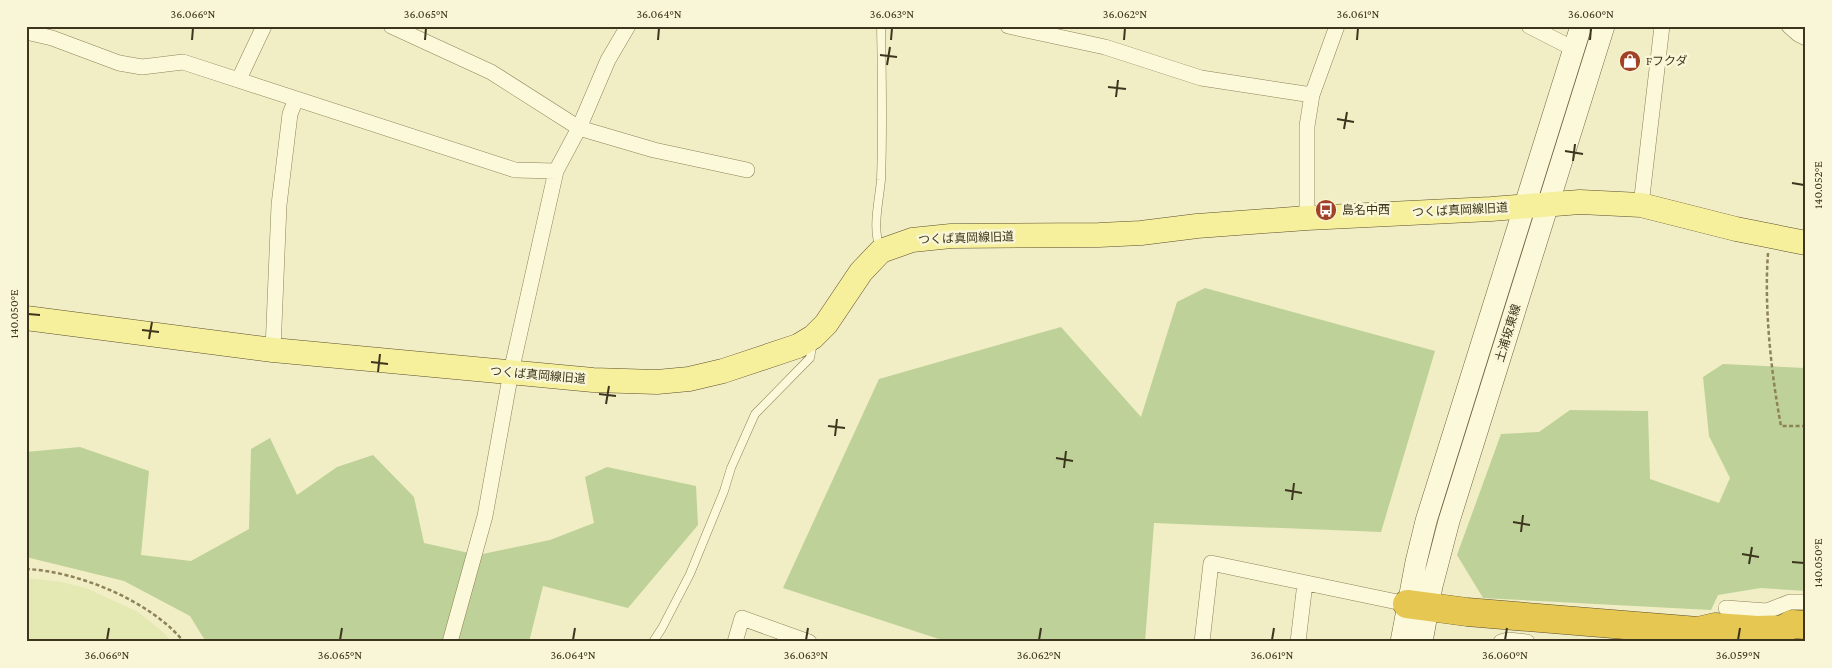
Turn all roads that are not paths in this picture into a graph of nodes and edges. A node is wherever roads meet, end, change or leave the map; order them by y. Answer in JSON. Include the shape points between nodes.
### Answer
{"nodes":[{"id":1,"x":264,"y":26,"type":"edge"},
{"id":2,"x":391,"y":26,"type":"edge"},
{"id":3,"x":628,"y":26,"type":"edge"},
{"id":4,"x":881,"y":26,"type":"edge"},
{"id":5,"x":1008,"y":26,"type":"edge"},
{"id":6,"x":1337,"y":26,"type":"edge"},
{"id":7,"x":1529,"y":26,"type":"edge"},
{"id":8,"x":1581,"y":26,"type":"edge"},
{"id":9,"x":1604,"y":26,"type":"edge"},
{"id":10,"x":1662,"y":26,"type":"edge"},
{"id":11,"x":1789,"y":26,"type":"edge"},
{"id":12,"x":26,"y":32,"type":"edge"},
{"id":13,"x":1806,"y":38,"type":"edge"},
{"id":14,"x":1574,"y":49,"type":"junction"},
{"id":15,"x":239,"y":80,"type":"junction"},
{"id":16,"x":1312,"y":95,"type":"junction"},
{"id":17,"x":296,"y":99,"type":"junction"},
{"id":18,"x":580,"y":128,"type":"junction"},
{"id":19,"x":747,"y":170,"type":"dead end"},
{"id":20,"x":556,"y":171,"type":"junction"},
{"id":21,"x":1549,"y":204,"type":"junction"},
{"id":22,"x":1641,"y":205,"type":"junction"},
{"id":23,"x":1524,"y":206,"type":"junction"},
{"id":24,"x":1307,"y":218,"type":"junction"},
{"id":25,"x":1806,"y":243,"type":"edge"},
{"id":26,"x":881,"y":251,"type":"junction"},
{"id":27,"x":26,"y":318,"type":"edge"},
{"id":28,"x":814,"y":337,"type":"junction"},
{"id":29,"x":273,"y":350,"type":"junction"},
{"id":30,"x":511,"y":372,"type":"junction"},
{"id":31,"x":1305,"y":582,"type":"junction"},
{"id":32,"x":1806,"y":602,"type":"edge"},
{"id":33,"x":1418,"y":606,"type":"junction"},
{"id":34,"x":1726,"y":608,"type":"dead end"},
{"id":35,"x":1698,"y":631,"type":"junction"},
{"id":36,"x":1790,"y":631,"type":"edge"},
{"id":37,"x":450,"y":642,"type":"edge"},
{"id":38,"x":652,"y":642,"type":"edge"},
{"id":39,"x":736,"y":642,"type":"edge"},
{"id":40,"x":809,"y":642,"type":"edge"},
{"id":41,"x":1202,"y":642,"type":"edge"},
{"id":42,"x":1298,"y":642,"type":"edge"},
{"id":43,"x":1401,"y":642,"type":"edge"},
{"id":44,"x":1422,"y":642,"type":"edge"},
{"id":45,"x":1502,"y":642,"type":"edge"},
{"id":46,"x":1527,"y":642,"type":"edge"},
{"id":47,"x":1751,"y":642,"type":"edge"}],
"edges":[{"from":1,"to":15,"type":"street"},
{"from":2,"to":18,"type":"street","via":[[490,72]]},
{"from":3,"to":18,"type":"street","via":[[608,60]]},
{"from":4,"to":26,"type":"lane","via":[[881,171],[876,239]]},
{"from":5,"to":16,"type":"street","via":[[1104,47],[1201,78]]},
{"from":6,"to":16,"type":"street"},
{"from":7,"to":14,"type":"street"},
{"from":8,"to":14,"type":"main road","name":"土浦坂東線"},
{"from":9,"to":21,"type":"main road","name":"土浦坂東線"},
{"from":10,"to":22,"type":"street"},
{"from":11,"to":13,"type":"street"},
{"from":12,"to":15,"type":"street","via":[[52,38],[119,63],[142,67],[183,62]]},
{"from":14,"to":23,"type":"main road","name":"土浦坂東線"},
{"from":15,"to":17,"type":"street"},
{"from":16,"to":24,"type":"street","via":[[1307,126]]},
{"from":17,"to":20,"type":"street","via":[[515,170]]},
{"from":17,"to":29,"type":"street","via":[[290,114],[279,205]]},
{"from":18,"to":19,"type":"street","via":[[654,150]]},
{"from":18,"to":20,"type":"street"},
{"from":20,"to":30,"type":"street"},
{"from":21,"to":22,"type":"main road","name":"つくば真岡線旧道"},
{"from":21,"to":23,"type":"main road","name":"つくば真岡線旧道"},
{"from":21,"to":33,"type":"main road","name":"土浦坂東線","via":[[1450,521]]},
{"from":22,"to":25,"type":"main road","name":"つくば真岡線旧道"},
{"from":23,"to":24,"type":"main road","name":"つくば真岡線旧道"},
{"from":23,"to":33,"type":"main road","name":"土浦坂東線","via":[[1426,521]]},
{"from":24,"to":26,"type":"main road","name":"つくば真岡線旧道","via":[[1124,234],[951,236],[912,240]]},
{"from":26,"to":28,"type":"main road","name":"つくば真岡線旧道","via":[[861,272]]},
{"from":27,"to":29,"type":"main road","name":"つくば真岡線旧道"},
{"from":28,"to":30,"type":"main road","name":"つくば真岡線旧道","via":[[798,346],[689,379],[657,382],[592,380]]},
{"from":28,"to":38,"type":"lane","via":[[810,358],[755,414],[730,468],[724,492],[690,574]]},
{"from":29,"to":30,"type":"main road","name":"つくば真岡線旧道"},
{"from":30,"to":37,"type":"street","via":[[485,516]]},
{"from":31,"to":33,"type":"street"},
{"from":31,"to":41,"type":"street","via":[[1211,563]]},
{"from":31,"to":42,"type":"street"},
{"from":32,"to":34,"type":"street","via":[[1790,602],[1766,611]]},
{"from":33,"to":35,"type":"highway"},
{"from":33,"to":43,"type":"main road","name":"土浦坂東線"},
{"from":33,"to":44,"type":"main road","name":"土浦坂東線"},
{"from":35,"to":36,"type":"highway","via":[[1715,627]]},
{"from":35,"to":47,"type":"highway","via":[[1713,639]]},
{"from":39,"to":40,"type":"street","via":[[742,618]]},
{"from":45,"to":46,"type":"street"}]}
